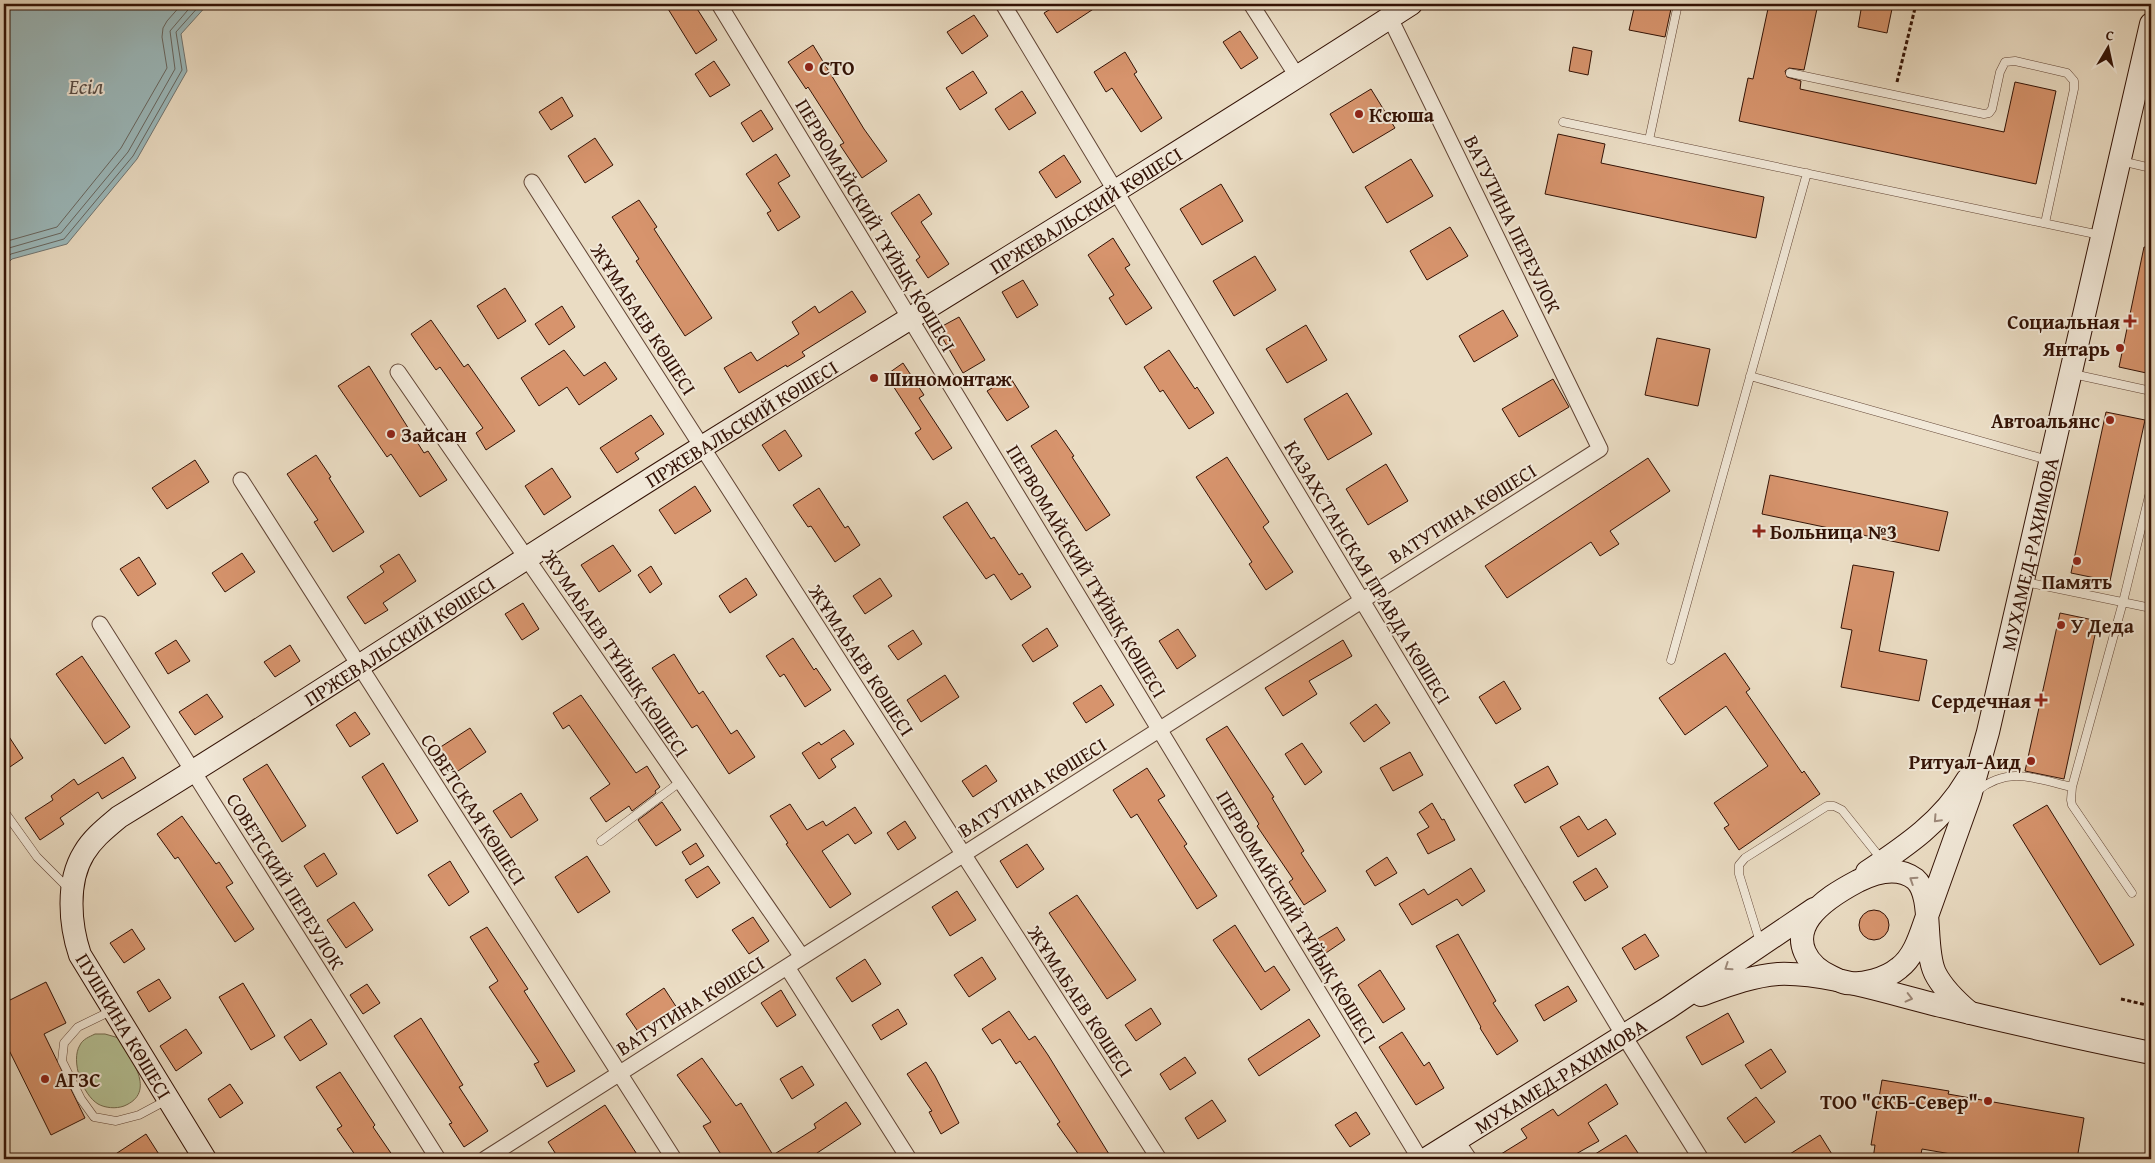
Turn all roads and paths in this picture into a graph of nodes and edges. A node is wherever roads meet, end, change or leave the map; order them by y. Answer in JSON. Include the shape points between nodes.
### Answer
{"nodes":[{"id":1,"x":719,"y":4,"type":"edge"},
{"id":2,"x":1003,"y":4,"type":"edge"},
{"id":3,"x":1251,"y":4,"type":"edge"},
{"id":4,"x":1412,"y":4,"type":"edge"},
{"id":5,"x":1678,"y":4,"type":"edge"},
{"id":6,"x":1916,"y":4,"type":"edge"},
{"id":7,"x":1390,"y":18,"type":"junction"},
{"id":8,"x":2151,"y":24,"type":"edge"},
{"id":9,"x":1790,"y":73,"type":"dead end"},
{"id":10,"x":1297,"y":76,"type":"junction"},
{"id":11,"x":1894,"y":94,"type":"junction"},
{"id":12,"x":1563,"y":122,"type":"dead end"},
{"id":13,"x":1648,"y":140,"type":"junction"},
{"id":14,"x":2119,"y":160,"type":"junction"},
{"id":15,"x":2151,"y":168,"type":"edge"},
{"id":16,"x":1807,"y":173,"type":"junction"},
{"id":17,"x":532,"y":182,"type":"dead end"},
{"id":18,"x":1115,"y":191,"type":"junction"},
{"id":19,"x":2044,"y":223,"type":"junction"},
{"id":20,"x":2102,"y":236,"type":"junction"},
{"id":21,"x":911,"y":320,"type":"junction"},
{"id":22,"x":398,"y":372,"type":"dead end"},
{"id":23,"x":2071,"y":374,"type":"junction"},
{"id":24,"x":1750,"y":376,"type":"junction"},
{"id":25,"x":2151,"y":391,"type":"edge"},
{"id":26,"x":702,"y":447,"type":"junction"},
{"id":27,"x":1600,"y":449,"type":"joint"},
{"id":28,"x":2050,"y":460,"type":"junction"},
{"id":29,"x":240,"y":480,"type":"dead end"},
{"id":30,"x":2151,"y":488,"type":"edge"},
{"id":31,"x":526,"y":558,"type":"junction"},
{"id":32,"x":2023,"y":581,"type":"junction"},
{"id":33,"x":1362,"y":600,"type":"junction"},
{"id":34,"x":2123,"y":602,"type":"junction"},
{"id":35,"x":2151,"y":608,"type":"edge"},
{"id":36,"x":100,"y":624,"type":"dead end"},
{"id":37,"x":1671,"y":660,"type":"dead end"},
{"id":38,"x":360,"y":667,"type":"junction"},
{"id":39,"x":1159,"y":730,"type":"junction"},
{"id":40,"x":1988,"y":732,"type":"junction"},
{"id":41,"x":194,"y":772,"type":"junction"},
{"id":42,"x":680,"y":782,"type":"junction"},
{"id":43,"x":2072,"y":787,"type":"junction"},
{"id":44,"x":1970,"y":796,"type":"junction"},
{"id":45,"x":4,"y":811,"type":"edge"},
{"id":46,"x":601,"y":841,"type":"dead end"},
{"id":47,"x":964,"y":854,"type":"junction"},
{"id":48,"x":82,"y":855,"type":"joint"},
{"id":49,"x":1883,"y":861,"type":"junction"},
{"id":50,"x":1841,"y":890,"type":"junction"},
{"id":51,"x":73,"y":892,"type":"junction"},
{"id":52,"x":2132,"y":893,"type":"dead end"},
{"id":53,"x":1926,"y":919,"type":"junction"},
{"id":54,"x":1761,"y":945,"type":"junction"},
{"id":55,"x":802,"y":957,"type":"junction"},
{"id":56,"x":786,"y":967,"type":"junction"},
{"id":57,"x":1845,"y":983,"type":"junction"},
{"id":58,"x":2121,"y":999,"type":"dead end"},
{"id":59,"x":2151,"y":1006,"type":"edge"},
{"id":60,"x":1668,"y":1008,"type":"junction"},
{"id":61,"x":113,"y":1010,"type":"junction"},
{"id":62,"x":1970,"y":1013,"type":"junction"},
{"id":63,"x":1624,"y":1036,"type":"junction"},
{"id":64,"x":2151,"y":1053,"type":"edge"},
{"id":65,"x":620,"y":1073,"type":"junction"},
{"id":66,"x":168,"y":1099,"type":"junction"},
{"id":67,"x":1456,"y":1140,"type":"junction"},
{"id":68,"x":205,"y":1159,"type":"edge"},
{"id":69,"x":438,"y":1159,"type":"edge"},
{"id":70,"x":485,"y":1159,"type":"edge"},
{"id":71,"x":674,"y":1159,"type":"edge"},
{"id":72,"x":909,"y":1159,"type":"edge"},
{"id":73,"x":1159,"y":1159,"type":"edge"},
{"id":74,"x":1420,"y":1159,"type":"edge"},
{"id":75,"x":1426,"y":1159,"type":"edge"},
{"id":76,"x":1469,"y":1159,"type":"edge"},
{"id":77,"x":1701,"y":1159,"type":"edge"}],
"edges":[{"from":1,"to":21,"type":"street","name":"ПЕРВОМАЙСКИЙ ТҰЙЫҚ КӨШЕСІ"},
{"from":2,"to":18,"type":"street","name":"КАЗАХСТАНСКАЯ ПРАВДА КӨШЕСІ"},
{"from":3,"to":10,"type":"street"},
{"from":4,"to":7,"type":"street","name":"ПРЖЕВАЛЬСКИЙ КӨШЕСІ"},
{"from":5,"to":13,"type":"lane"},
{"from":6,"to":11,"type":"path"},
{"from":7,"to":10,"type":"street","name":"ПРЖЕВАЛЬСКИЙ КӨШЕСІ"},
{"from":7,"to":27,"type":"street","name":"ВАТУТИНА ПЕРЕУЛОК"},
{"from":8,"to":14,"type":"street","name":"МУХАМЕД-РАХИМОВА"},
{"from":9,"to":11,"type":"lane"},
{"from":10,"to":18,"type":"street","name":"ПРЖЕВАЛЬСКИЙ КӨШЕСІ"},
{"from":11,"to":19,"type":"lane","via":[[1984,114],[1992,109],[2005,62],[2070,75],[2074,89]]},
{"from":12,"to":13,"type":"lane"},
{"from":13,"to":16,"type":"lane"},
{"from":14,"to":15,"type":"lane"},
{"from":14,"to":20,"type":"street","name":"МУХАМЕД-РАХИМОВА"},
{"from":16,"to":19,"type":"lane"},
{"from":16,"to":24,"type":"lane"},
{"from":17,"to":26,"type":"street","name":"ЖҰМАБАЕВ КӨШЕСІ"},
{"from":18,"to":21,"type":"street","name":"ПРЖЕВАЛЬСКИЙ КӨШЕСІ"},
{"from":18,"to":33,"type":"street","name":"КАЗАХСТАНСКАЯ ПРАВДА КӨШЕСІ"},
{"from":19,"to":20,"type":"lane"},
{"from":20,"to":23,"type":"street","name":"МУХАМЕД-РАХИМОВА"},
{"from":21,"to":26,"type":"street","name":"ПРЖЕВАЛЬСКИЙ КӨШЕСІ"},
{"from":21,"to":39,"type":"street","name":"ПЕРВОМАЙСКИЙ ТҰЙЫҚ КӨШЕСІ"},
{"from":22,"to":31,"type":"street","name":"ЖУМАБАЕВ ТҰЙЫҚ КӨШЕСІ"},
{"from":23,"to":25,"type":"lane"},
{"from":23,"to":28,"type":"street","name":"МУХАМЕД-РАХИМОВА"},
{"from":24,"to":28,"type":"lane"},
{"from":24,"to":37,"type":"lane"},
{"from":26,"to":31,"type":"street","name":"ПРЖЕВАЛЬСКИЙ КӨШЕСІ"},
{"from":26,"to":47,"type":"street","name":"ЖҰМАБАЕВ КӨШЕСІ"},
{"from":27,"to":33,"type":"street","name":"ВАТУТИНА КӨШЕСІ"},
{"from":28,"to":32,"type":"street","name":"МУХАМЕД-РАХИМОВА"},
{"from":29,"to":38,"type":"street","name":"СОВЕТСКАЯ КӨШЕСІ"},
{"from":30,"to":34,"type":"lane"},
{"from":31,"to":38,"type":"street","name":"ПРЖЕВАЛЬСКИЙ КӨШЕСІ"},
{"from":31,"to":42,"type":"street","name":"ЖУМАБАЕВ ТҰЙЫҚ КӨШЕСІ"},
{"from":32,"to":34,"type":"lane"},
{"from":32,"to":40,"type":"street","name":"МУХАМЕД-РАХИМОВА"},
{"from":33,"to":39,"type":"street","name":"ВАТУТИНА КӨШЕСІ"},
{"from":33,"to":63,"type":"street","name":"КАЗАХСТАНСКАЯ ПРАВДА КӨШЕСІ"},
{"from":34,"to":35,"type":"lane"},
{"from":34,"to":43,"type":"lane"},
{"from":36,"to":41,"type":"street","name":"СОВЕТСКИЙ ПЕРЕУЛОК"},
{"from":38,"to":41,"type":"street","name":"ПРЖЕВАЛЬСКИЙ КӨШЕСІ"},
{"from":38,"to":65,"type":"street","name":"СОВЕТСКАЯ КӨШЕСІ"},
{"from":39,"to":47,"type":"street","name":"ВАТУТИНА КӨШЕСІ"},
{"from":39,"to":74,"type":"street","name":"ПЕРВОМАЙСКИЙ ТҰЙЫҚ КӨШЕСІ"},
{"from":40,"to":44,"type":"street"},
{"from":40,"to":49,"type":"street","one_way":true,"via":[[1970,774],[1946,809],[1929,827]]},
{"from":41,"to":48,"type":"street","name":"ПРЖЕВАЛЬСКИЙ КӨШЕСІ","via":[[119,817]]},
{"from":41,"to":69,"type":"street","name":"СОВЕТСКИЙ ПЕРЕУЛОК"},
{"from":42,"to":46,"type":"lane"},
{"from":42,"to":55,"type":"street","name":"ЖУМАБАЕВ ТҰЙЫҚ КӨШЕСІ"},
{"from":43,"to":44,"type":"lane","via":[[2010,775],[1993,780]]},
{"from":43,"to":52,"type":"lane","via":[[2072,805]]},
{"from":44,"to":53,"type":"street"},
{"from":45,"to":51,"type":"lane","via":[[37,857]]},
{"from":47,"to":55,"type":"street","name":"ВАТУТИНА КӨШЕСІ"},
{"from":47,"to":73,"type":"street","name":"ЖҰМАБАЕВ КӨШЕСІ"},
{"from":48,"to":51,"type":"street","name":"ПУШКИНА КӨШЕСІ"},
{"from":49,"to":50,"type":"street"},
{"from":49,"to":54,"type":"lane","via":[[1842,810],[1834,806],[1827,806],[1745,858],[1739,865],[1739,874]]},
{"from":53,"to":50,"type":"street","one_way":true,"via":[[1922,886],[1902,873],[1871,874]]},
{"from":50,"to":54,"type":"street"},
{"from":50,"to":57,"type":"street","via":[[1810,918],[1802,942],[1807,960],[1814,967]]},
{"from":51,"to":61,"type":"street","name":"ПУШКИНА КӨШЕСІ","via":[[74,940],[80,956]]},
{"from":53,"to":57,"type":"street","via":[[1916,944],[1901,967],[1879,979]]},
{"from":53,"to":62,"type":"street","via":[[1935,973],[1954,999]]},
{"from":54,"to":60,"type":"street","one_way":true},
{"from":55,"to":56,"type":"street","name":"ВАТУТИНА КӨШЕСІ"},
{"from":56,"to":65,"type":"street","name":"ВАТУТИНА КӨШЕСІ"},
{"from":56,"to":72,"type":"street"},
{"from":57,"to":60,"type":"street","via":[[1797,975],[1767,975],[1732,984]]},
{"from":57,"to":62,"type":"street","one_way":true},
{"from":58,"to":59,"type":"path"},
{"from":60,"to":63,"type":"street","name":"МУХАМЕД-РАХИМОВА"},
{"from":61,"to":66,"type":"street","name":"ПУШКИНА КӨШЕСІ"},
{"from":61,"to":66,"type":"lane","via":[[78,1027],[64,1043],[62,1061],[81,1099],[94,1117],[116,1121],[139,1115]]},
{"from":62,"to":64,"type":"street"},
{"from":63,"to":67,"type":"street","name":"МУХАМЕД-РАХИМОВА"},
{"from":63,"to":77,"type":"street","name":"КАЗАХСТАНСКАЯ ПРАВДА КӨШЕСІ"},
{"from":65,"to":70,"type":"street","name":"ВАТУТИНА КӨШЕСІ"},
{"from":65,"to":71,"type":"street","name":"СОВЕТСКАЯ КӨШЕСІ"},
{"from":66,"to":68,"type":"street","name":"ПУШКИНА КӨШЕСІ"},
{"from":67,"to":75,"type":"street","name":"МУХАМЕД-РАХИМОВА"},
{"from":67,"to":76,"type":"street"}]}
